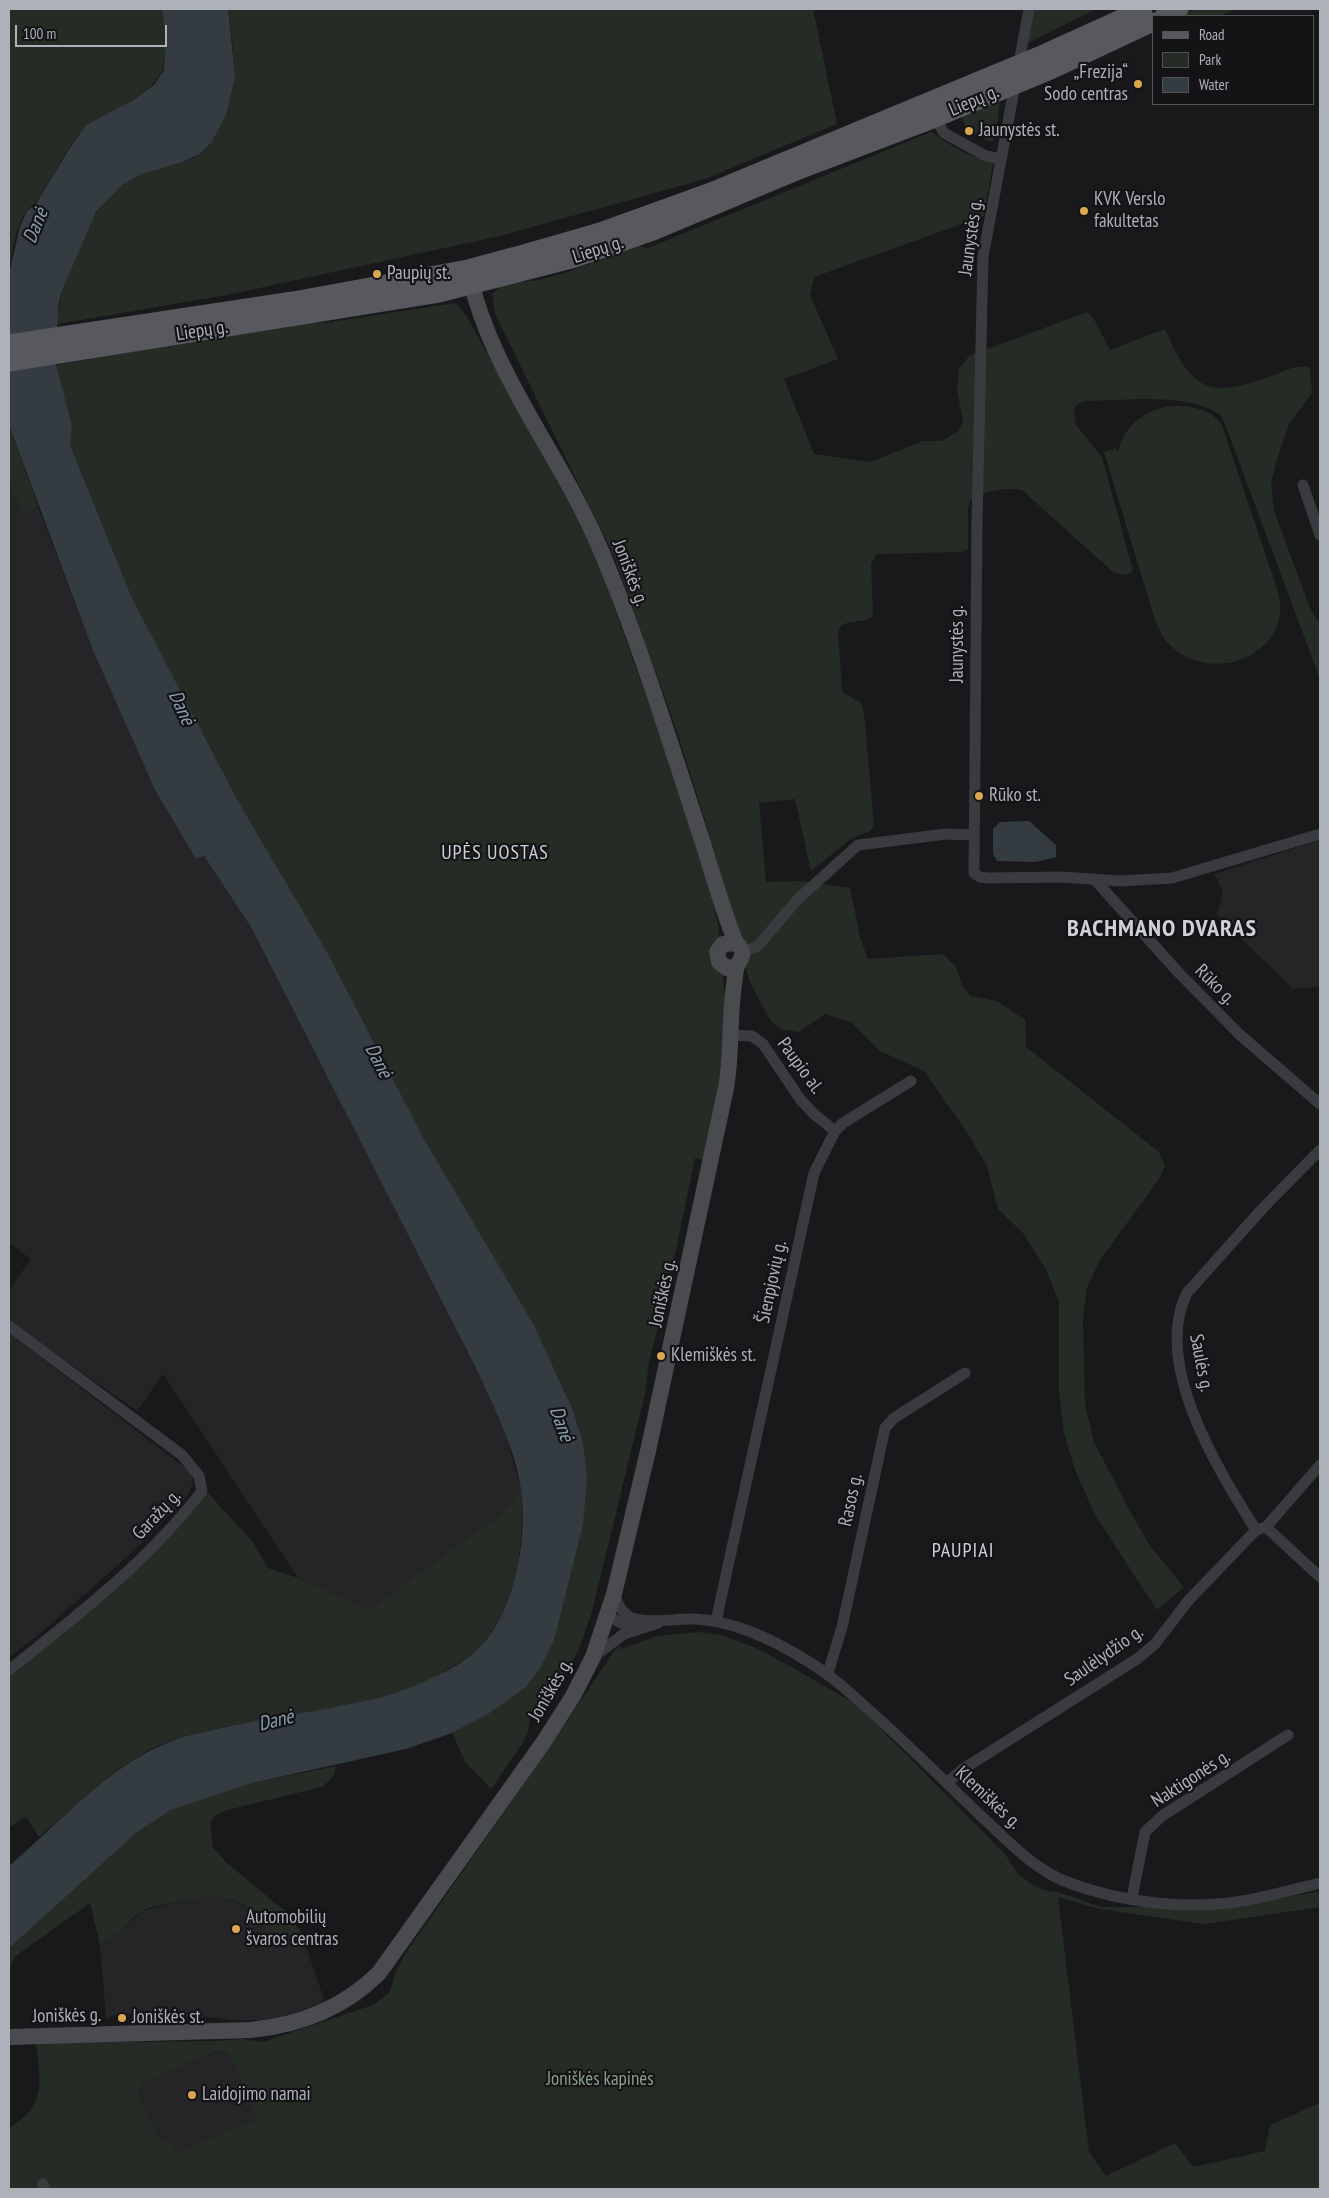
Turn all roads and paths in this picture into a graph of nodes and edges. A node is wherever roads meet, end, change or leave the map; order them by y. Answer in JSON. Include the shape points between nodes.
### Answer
{"nodes":[{"id":1,"x":1029,"y":9,"type":"edge"},
{"id":2,"x":1143,"y":9,"type":"edge"},
{"id":3,"x":1179,"y":9,"type":"edge"},
{"id":4,"x":1166,"y":15,"type":"edge"},
{"id":5,"x":1152,"y":23,"type":"edge"},
{"id":6,"x":1018,"y":64,"type":"junction"},
{"id":7,"x":1015,"y":84,"type":"junction"},
{"id":8,"x":935,"y":118,"type":"junction"},
{"id":9,"x":1001,"y":159,"type":"junction"},
{"id":10,"x":470,"y":277,"type":"junction"},
{"id":11,"x":89,"y":340,"type":"junction"},
{"id":12,"x":9,"y":344,"type":"edge"},
{"id":13,"x":9,"y":362,"type":"edge"},
{"id":14,"x":1302,"y":485,"type":"dead end"},
{"id":15,"x":1320,"y":535,"type":"edge"},
{"id":16,"x":974,"y":834,"type":"junction"},
{"id":17,"x":1320,"y":834,"type":"edge"},
{"id":18,"x":1095,"y":880,"type":"junction"},
{"id":19,"x":732,"y":954,"type":"junction"},
{"id":20,"x":732,"y":1034,"type":"junction"},
{"id":21,"x":911,"y":1081,"type":"dead end"},
{"id":22,"x":1320,"y":1104,"type":"edge"},
{"id":23,"x":834,"y":1131,"type":"junction"},
{"id":24,"x":1320,"y":1150,"type":"edge"},
{"id":25,"x":9,"y":1326,"type":"edge"},
{"id":26,"x":965,"y":1373,"type":"dead end"},
{"id":27,"x":1320,"y":1465,"type":"edge"},
{"id":28,"x":1261,"y":1528,"type":"junction"},
{"id":29,"x":1320,"y":1577,"type":"edge"},
{"id":30,"x":614,"y":1594,"type":"junction"},
{"id":31,"x":608,"y":1616,"type":"junction"},
{"id":32,"x":628,"y":1616,"type":"junction"},
{"id":33,"x":667,"y":1620,"type":"junction"},
{"id":34,"x":716,"y":1621,"type":"junction"},
{"id":35,"x":634,"y":1630,"type":"junction"},
{"id":36,"x":593,"y":1657,"type":"junction"},
{"id":37,"x":9,"y":1670,"type":"edge"},
{"id":38,"x":828,"y":1673,"type":"junction"},
{"id":39,"x":1288,"y":1736,"type":"dead end"},
{"id":40,"x":947,"y":1783,"type":"junction"},
{"id":41,"x":1320,"y":1883,"type":"edge"},
{"id":42,"x":1132,"y":1898,"type":"junction"},
{"id":43,"x":9,"y":2037,"type":"edge"}],
"edges":[{"from":1,"to":6,"type":"street","name":"Jaunystės g."},
{"from":2,"to":6,"type":"main road","name":"Liepų g."},
{"from":3,"to":4,"type":"main road"},
{"from":5,"to":7,"type":"main road","name":"Liepų g."},
{"from":6,"to":7,"type":"street","name":"Jaunystės g."},
{"from":6,"to":10,"type":"main road","name":"Liepų g.","via":[[702,196]]},
{"from":7,"to":8,"type":"main road","name":"Liepų g."},
{"from":7,"to":9,"type":"street","name":"Jaunystės g."},
{"from":8,"to":9,"type":"street","via":[[944,133],[986,156]]},
{"from":8,"to":10,"type":"main road","name":"Liepų g.","via":[[619,244],[530,271]]},
{"from":9,"to":16,"type":"street","name":"Jaunystės g.","via":[[983,257]]},
{"from":10,"to":11,"type":"main road","name":"Liepų g.","via":[[293,301]]},
{"from":10,"to":19,"type":"main road","name":"Joniškės g.","via":[[495,350],[580,507],[608,568],[705,849]]},
{"from":11,"to":12,"type":"main road","name":"Liepų g."},
{"from":11,"to":13,"type":"main road","name":"Liepų g."},
{"from":14,"to":15,"type":"street"},
{"from":16,"to":18,"type":"street","name":"Jaunystės g.","via":[[974,873],[980,877]]},
{"from":16,"to":19,"type":"street","via":[[946,834],[858,845],[797,900],[758,946]]},
{"from":17,"to":18,"type":"street","name":"Jaunystės g.","via":[[1172,878],[1120,882]]},
{"from":18,"to":22,"type":"street","name":"Rūko g.","via":[[1239,1034]]},
{"from":19,"to":20,"type":"main road","name":"Joniškės g."},
{"from":20,"to":23,"type":"street","name":"Paupio al.","via":[[752,1036],[763,1044],[800,1099]]},
{"from":20,"to":30,"type":"main road","name":"Joniškės g.","via":[[726,1088],[675,1337]]},
{"from":21,"to":23,"type":"street","name":"Šienpjovių g."},
{"from":23,"to":34,"type":"street","name":"Šienpjovių g.","via":[[810,1188]]},
{"from":24,"to":28,"type":"street","name":"Saulės g.","via":[[1187,1293],[1177,1322],[1177,1350],[1199,1432],[1223,1478]]},
{"from":25,"to":37,"type":"street","name":"Garažų g.","via":[[182,1455],[199,1476],[202,1491],[150,1550],[84,1610]]},
{"from":26,"to":38,"type":"street","name":"Rasos g.","via":[[894,1418],[885,1428],[842,1627]]},
{"from":27,"to":28,"type":"street","name":"Saulėlydžio g."},
{"from":28,"to":29,"type":"street","name":"Saulės g."},
{"from":28,"to":40,"type":"street","name":"Saulėlydžio g.","via":[[1188,1601],[1155,1644],[1137,1659],[963,1769]]},
{"from":30,"to":31,"type":"main road","name":"Joniškės g."},
{"from":30,"to":32,"type":"street","via":[[621,1610]]},
{"from":31,"to":32,"type":"street","name":"Klemiškės g."},
{"from":31,"to":35,"type":"street"},
{"from":31,"to":36,"type":"main road","name":"Joniškės g."},
{"from":32,"to":33,"type":"street","name":"Klemiškės g."},
{"from":33,"to":34,"type":"street","name":"Klemiškės g."},
{"from":33,"to":35,"type":"street","name":"Klemiškės g."},
{"from":34,"to":38,"type":"street","name":"Klemiškės g.","via":[[764,1638]]},
{"from":35,"to":36,"type":"street","name":"Klemiškės g."},
{"from":36,"to":43,"type":"main road","name":"Joniškės g.","via":[[543,1743],[380,1973],[351,1997],[328,2010],[275,2028]]},
{"from":38,"to":40,"type":"street","name":"Klemiškės g."},
{"from":39,"to":42,"type":"street","name":"Naktigonės g.","via":[[1162,1816],[1145,1832]]},
{"from":40,"to":42,"type":"street","name":"Klemiškės g.","via":[[1007,1841],[1046,1871],[1066,1882],[1101,1893]]},
{"from":41,"to":42,"type":"street","name":"Klemiškės g.","via":[[1247,1900],[1218,1903],[1174,1904]]}]}
